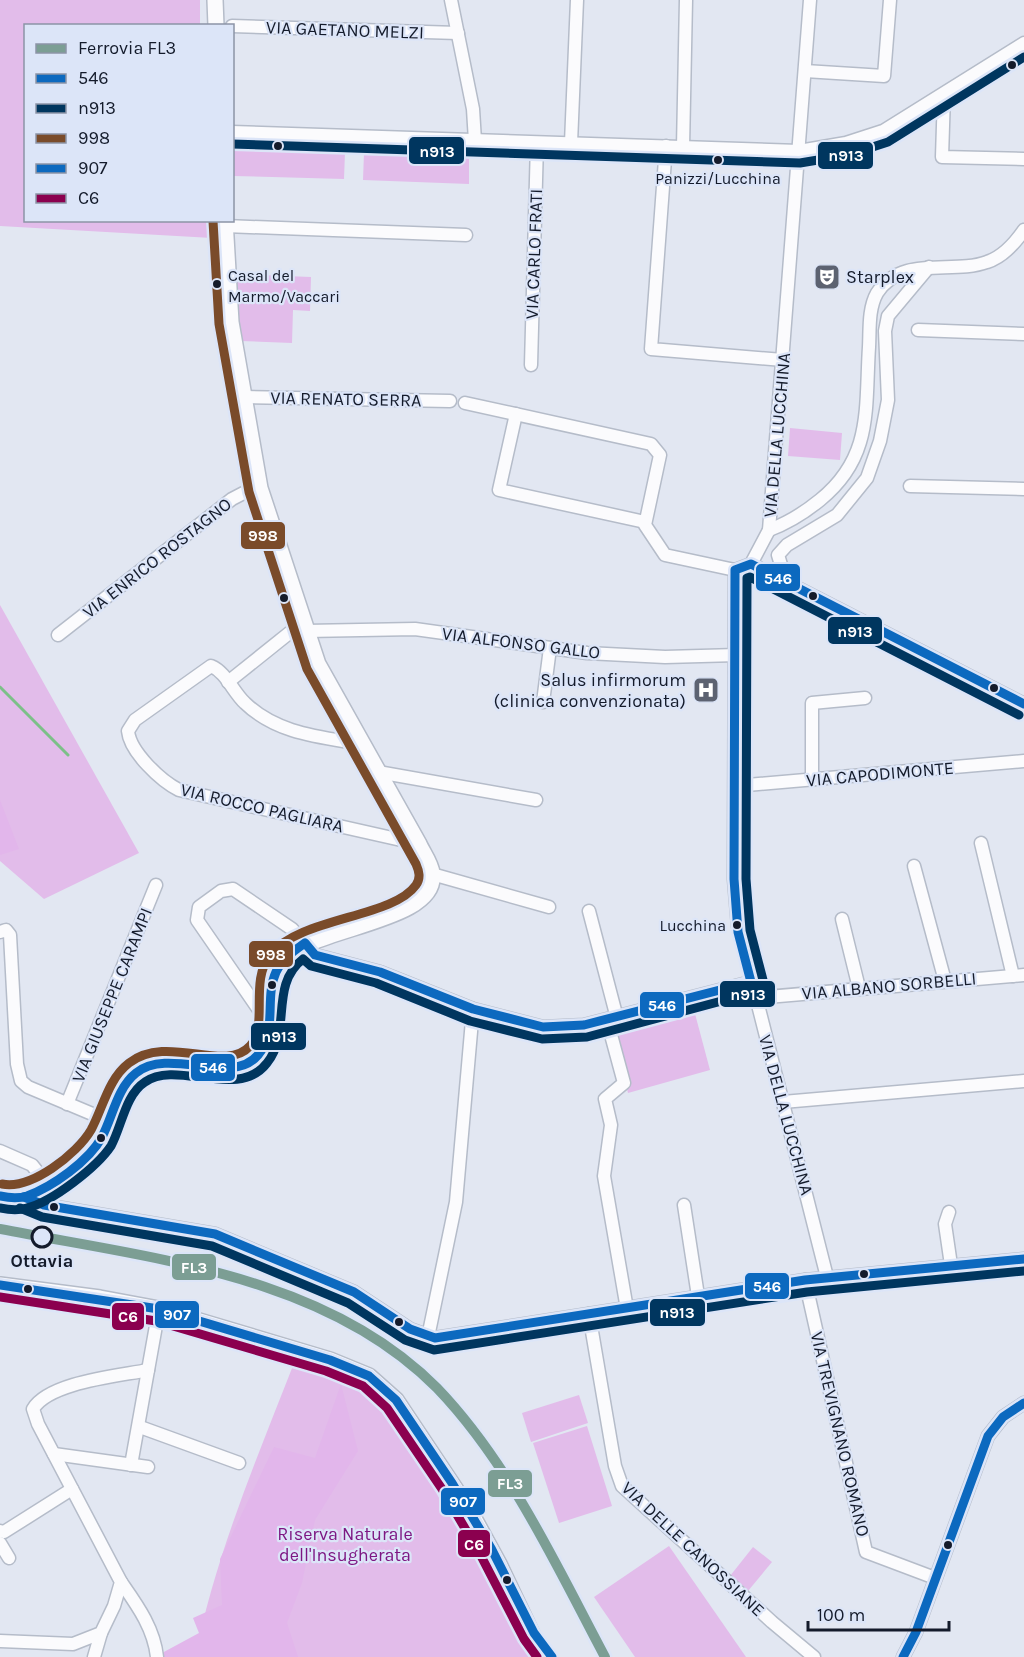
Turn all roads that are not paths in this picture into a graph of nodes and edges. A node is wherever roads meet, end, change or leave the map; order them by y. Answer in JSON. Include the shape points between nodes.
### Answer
{"nodes":[{"id":1,"x":215,"y":0,"type":"edge"},
{"id":2,"x":451,"y":0,"type":"edge"},
{"id":3,"x":577,"y":0,"type":"edge"},
{"id":4,"x":686,"y":0,"type":"edge"},
{"id":5,"x":810,"y":0,"type":"edge"},
{"id":6,"x":890,"y":0,"type":"edge"},
{"id":7,"x":216,"y":24,"type":"edge"},
{"id":8,"x":234,"y":26,"type":"edge"},
{"id":9,"x":458,"y":33,"type":"junction"},
{"id":10,"x":1024,"y":44,"type":"edge"},
{"id":11,"x":805,"y":71,"type":"junction"},
{"id":12,"x":944,"y":94,"type":"junction"},
{"id":13,"x":234,"y":132,"type":"edge"},
{"id":14,"x":475,"y":141,"type":"junction"},
{"id":15,"x":537,"y":143,"type":"junction"},
{"id":16,"x":571,"y":143,"type":"junction"},
{"id":17,"x":666,"y":146,"type":"junction"},
{"id":18,"x":683,"y":147,"type":"junction"},
{"id":19,"x":799,"y":151,"type":"junction"},
{"id":20,"x":1024,"y":159,"type":"edge"},
{"id":21,"x":225,"y":223,"type":"edge"},
{"id":22,"x":1024,"y":230,"type":"edge"},
{"id":23,"x":466,"y":234,"type":"dead end"},
{"id":24,"x":929,"y":267,"type":"junction"},
{"id":25,"x":918,"y":330,"type":"dead end"},
{"id":26,"x":1024,"y":334,"type":"edge"},
{"id":27,"x":783,"y":360,"type":"junction"},
{"id":28,"x":531,"y":365,"type":"dead end"},
{"id":29,"x":243,"y":397,"type":"junction"},
{"id":30,"x":450,"y":401,"type":"dead end"},
{"id":31,"x":465,"y":403,"type":"dead end"},
{"id":32,"x":516,"y":414,"type":"junction"},
{"id":33,"x":845,"y":476,"type":"junction"},
{"id":34,"x":259,"y":485,"type":"junction"},
{"id":35,"x":910,"y":486,"type":"dead end"},
{"id":36,"x":1024,"y":489,"type":"edge"},
{"id":37,"x":859,"y":490,"type":"junction"},
{"id":38,"x":645,"y":522,"type":"junction"},
{"id":39,"x":769,"y":530,"type":"junction"},
{"id":40,"x":751,"y":564,"type":"junction"},
{"id":41,"x":735,"y":570,"type":"junction"},
{"id":42,"x":796,"y":587,"type":"junction"},
{"id":43,"x":304,"y":627,"type":"junction"},
{"id":44,"x":58,"y":635,"type":"dead end"},
{"id":45,"x":550,"y":648,"type":"junction"},
{"id":46,"x":737,"y":656,"type":"junction"},
{"id":47,"x":228,"y":682,"type":"junction"},
{"id":48,"x":865,"y":699,"type":"dead end"},
{"id":49,"x":543,"y":702,"type":"dead end"},
{"id":50,"x":1024,"y":704,"type":"edge"},
{"id":51,"x":362,"y":744,"type":"junction"},
{"id":52,"x":1024,"y":761,"type":"edge"},
{"id":53,"x":378,"y":772,"type":"junction"},
{"id":54,"x":812,"y":780,"type":"junction"},
{"id":55,"x":736,"y":786,"type":"junction"},
{"id":56,"x":537,"y":800,"type":"dead end"},
{"id":57,"x":981,"y":843,"type":"dead end"},
{"id":58,"x":419,"y":844,"type":"junction"},
{"id":59,"x":914,"y":866,"type":"dead end"},
{"id":60,"x":432,"y":874,"type":"junction"},
{"id":61,"x":156,"y":885,"type":"dead end"},
{"id":62,"x":549,"y":907,"type":"dead end"},
{"id":63,"x":589,"y":911,"type":"dead end"},
{"id":64,"x":842,"y":919,"type":"dead end"},
{"id":65,"x":3,"y":931,"type":"edge"},
{"id":66,"x":305,"y":944,"type":"junction"},
{"id":67,"x":1018,"y":975,"type":"edge"},
{"id":68,"x":945,"y":981,"type":"junction"},
{"id":69,"x":751,"y":982,"type":"junction"},
{"id":70,"x":859,"y":988,"type":"junction"},
{"id":71,"x":754,"y":998,"type":"junction"},
{"id":72,"x":473,"y":1009,"type":"junction"},
{"id":73,"x":612,"y":1019,"type":"junction"},
{"id":74,"x":268,"y":1023,"type":"junction"},
{"id":75,"x":1024,"y":1081,"type":"edge"},
{"id":76,"x":783,"y":1102,"type":"junction"},
{"id":77,"x":67,"y":1104,"type":"junction"},
{"id":78,"x":109,"y":1121,"type":"junction"},
{"id":79,"x":0,"y":1151,"type":"edge"},
{"id":80,"x":47,"y":1184,"type":"junction"},
{"id":81,"x":0,"y":1196,"type":"edge"},
{"id":82,"x":24,"y":1197,"type":"junction"},
{"id":83,"x":684,"y":1205,"type":"dead end"},
{"id":84,"x":949,"y":1212,"type":"dead end"},
{"id":85,"x":1024,"y":1259,"type":"edge"},
{"id":86,"x":951,"y":1265,"type":"junction"},
{"id":87,"x":827,"y":1277,"type":"junction"},
{"id":88,"x":805,"y":1280,"type":"junction"},
{"id":89,"x":0,"y":1285,"type":"edge"},
{"id":90,"x":698,"y":1296,"type":"junction"},
{"id":91,"x":627,"y":1308,"type":"junction"},
{"id":92,"x":159,"y":1309,"type":"junction"},
{"id":93,"x":590,"y":1314,"type":"junction"},
{"id":94,"x":428,"y":1337,"type":"junction"},
{"id":95,"x":148,"y":1370,"type":"junction"},
{"id":96,"x":1024,"y":1403,"type":"edge"},
{"id":97,"x":140,"y":1427,"type":"junction"},
{"id":98,"x":54,"y":1454,"type":"junction"},
{"id":99,"x":239,"y":1463,"type":"dead end"},
{"id":100,"x":131,"y":1465,"type":"junction"},
{"id":101,"x":148,"y":1467,"type":"dead end"},
{"id":102,"x":72,"y":1489,"type":"junction"},
{"id":103,"x":0,"y":1531,"type":"edge"},
{"id":104,"x":0,"y":1543,"type":"edge"},
{"id":105,"x":9,"y":1558,"type":"dead end"},
{"id":106,"x":935,"y":1578,"type":"junction"},
{"id":107,"x":121,"y":1582,"type":"junction"},
{"id":108,"x":101,"y":1633,"type":"junction"},
{"id":109,"x":534,"y":1634,"type":"junction"},
{"id":110,"x":0,"y":1641,"type":"edge"},
{"id":111,"x":94,"y":1657,"type":"edge"},
{"id":112,"x":157,"y":1657,"type":"edge"},
{"id":113,"x":543,"y":1657,"type":"edge"},
{"id":114,"x":552,"y":1657,"type":"edge"},
{"id":115,"x":814,"y":1657,"type":"edge"},
{"id":116,"x":903,"y":1657,"type":"edge"}],
"edges":[{"from":1,"to":7,"type":"main road"},
{"from":2,"to":9,"type":"street"},
{"from":3,"to":16,"type":"street"},
{"from":4,"to":18,"type":"street"},
{"from":5,"to":11,"type":"street","name":"VIA DELLA LUCCHINA"},
{"from":6,"to":11,"type":"street","via":[[884,76]]},
{"from":8,"to":9,"type":"street","name":"VIA GAETANO MELZI"},
{"from":9,"to":14,"type":"street","via":[[473,109]]},
{"from":10,"to":12,"type":"street"},
{"from":11,"to":19,"type":"street","name":"VIA DELLA LUCCHINA"},
{"from":12,"to":19,"type":"street","via":[[894,125],[864,138]]},
{"from":12,"to":20,"type":"street","via":[[942,157]]},
{"from":13,"to":14,"type":"street"},
{"from":14,"to":15,"type":"street"},
{"from":15,"to":16,"type":"street"},
{"from":15,"to":28,"type":"street","name":"VIA CARLO FRATI"},
{"from":16,"to":17,"type":"street"},
{"from":17,"to":18,"type":"street"},
{"from":17,"to":27,"type":"street","via":[[651,349]]},
{"from":18,"to":19,"type":"street"},
{"from":19,"to":27,"type":"street","name":"VIA DELLA LUCCHINA"},
{"from":21,"to":23,"type":"street"},
{"from":21,"to":29,"type":"main road","via":[[230,310]]},
{"from":22,"to":24,"type":"street","via":[[1004,252],[987,262]]},
{"from":24,"to":33,"type":"street","via":[[891,279],[873,302],[864,423],[858,451]]},
{"from":24,"to":37,"type":"street","via":[[888,315],[885,420],[872,468]]},
{"from":25,"to":26,"type":"street"},
{"from":27,"to":39,"type":"street","name":"VIA DELLA LUCCHINA"},
{"from":29,"to":30,"type":"street","name":"VIA RENATO SERRA"},
{"from":29,"to":34,"type":"main road"},
{"from":31,"to":32,"type":"street"},
{"from":32,"to":38,"type":"street","via":[[655,446],[660,455]]},
{"from":32,"to":38,"type":"street","via":[[499,490]]},
{"from":33,"to":37,"type":"street"},
{"from":33,"to":39,"type":"street","via":[[814,505]]},
{"from":34,"to":43,"type":"main road"},
{"from":34,"to":44,"type":"street","name":"VIA ENRICO ROSTAGNO","via":[[232,499]]},
{"from":35,"to":36,"type":"street"},
{"from":37,"to":42,"type":"street","via":[[831,520],[780,551],[779,564]]},
{"from":38,"to":41,"type":"street","via":[[665,555]]},
{"from":39,"to":40,"type":"street","name":"VIA DELLA LUCCHINA"},
{"from":40,"to":41,"type":"street"},
{"from":40,"to":42,"type":"street"},
{"from":41,"to":46,"type":"street","name":"VIA DELLA LUCCHINA"},
{"from":42,"to":50,"type":"street"},
{"from":43,"to":45,"type":"street","name":"VIA ALFONSO GALLO","via":[[415,629]]},
{"from":43,"to":47,"type":"street"},
{"from":43,"to":51,"type":"main road","via":[[325,679]]},
{"from":45,"to":46,"type":"street","name":"VIA ALFONSO GALLO","via":[[665,657]]},
{"from":45,"to":49,"type":"street"},
{"from":46,"to":55,"type":"street","name":"VIA DELLA LUCCHINA"},
{"from":47,"to":51,"type":"street","name":"VIA ROCCO PAGLIARA","via":[[247,705],[280,726],[307,735]]},
{"from":47,"to":58,"type":"street","name":"VIA ROCCO PAGLIARA","via":[[217,668],[208,666],[132,723],[128,731],[130,741],[158,776],[199,797]]},
{"from":48,"to":54,"type":"street","via":[[812,703]]},
{"from":51,"to":53,"type":"main road"},
{"from":52,"to":54,"type":"street","name":"VIA CAPODIMONTE"},
{"from":53,"to":56,"type":"street"},
{"from":53,"to":58,"type":"main road"},
{"from":54,"to":55,"type":"street","name":"VIA CAPODIMONTE"},
{"from":55,"to":69,"type":"street","name":"VIA DELLA LUCCHINA","via":[[736,914]]},
{"from":57,"to":67,"type":"street"},
{"from":58,"to":60,"type":"main road"},
{"from":59,"to":68,"type":"street"},
{"from":60,"to":62,"type":"street"},
{"from":60,"to":66,"type":"main road","via":[[425,894],[408,910]]},
{"from":61,"to":77,"type":"street","name":"VIA GIUSEPPE CARAMPI"},
{"from":63,"to":73,"type":"street"},
{"from":64,"to":70,"type":"street"},
{"from":65,"to":77,"type":"street","via":[[10,937],[19,1076],[28,1087]]},
{"from":66,"to":72,"type":"street","via":[[315,955],[380,972]]},
{"from":66,"to":74,"type":"main road","via":[[286,956],[275,970]]},
{"from":66,"to":74,"type":"street","via":[[292,929],[233,889],[218,892],[196,911],[199,924]]},
{"from":67,"to":68,"type":"street","name":"VIA ALBANO SORBELLI"},
{"from":68,"to":70,"type":"street","name":"VIA ALBANO SORBELLI"},
{"from":69,"to":71,"type":"street","name":"VIA DELLA LUCCHINA"},
{"from":69,"to":73,"type":"street"},
{"from":70,"to":71,"type":"street","name":"VIA ALBANO SORBELLI"},
{"from":71,"to":76,"type":"street","name":"VIA DELLA LUCCHINA"},
{"from":72,"to":73,"type":"street","via":[[543,1027],[573,1027]]},
{"from":72,"to":94,"type":"street","via":[[456,1202]]},
{"from":73,"to":91,"type":"street","via":[[624,1084],[605,1099],[611,1125],[604,1176]]},
{"from":74,"to":78,"type":"main road","via":[[261,1052],[243,1065],[217,1068],[159,1063],[141,1068],[128,1082]]},
{"from":75,"to":76,"type":"street"},
{"from":76,"to":87,"type":"street","name":"VIA DELLA LUCCHINA"},
{"from":77,"to":78,"type":"street"},
{"from":78,"to":80,"type":"main road","via":[[94,1147]]},
{"from":79,"to":80,"type":"street","via":[[33,1166]]},
{"from":80,"to":82,"type":"main road"},
{"from":81,"to":82,"type":"main road"},
{"from":82,"to":94,"type":"street","via":[[44,1204],[215,1234],[354,1292]]},
{"from":83,"to":90,"type":"street"},
{"from":84,"to":86,"type":"street","via":[[945,1224]]},
{"from":85,"to":86,"type":"street"},
{"from":86,"to":87,"type":"street"},
{"from":87,"to":88,"type":"street"},
{"from":88,"to":90,"type":"street"},
{"from":88,"to":106,"type":"street","name":"VIA TREVIGNANO ROMANO","via":[[866,1552]]},
{"from":89,"to":92,"type":"main road"},
{"from":90,"to":91,"type":"street"},
{"from":91,"to":93,"type":"street"},
{"from":92,"to":95,"type":"street"},
{"from":92,"to":109,"type":"main road","via":[[352,1367],[383,1386],[476,1521]]},
{"from":93,"to":94,"type":"street"},
{"from":93,"to":115,"type":"street","name":"VIA DELLE CANOSSIANE","via":[[615,1466],[622,1486]]},
{"from":95,"to":97,"type":"street"},
{"from":95,"to":98,"type":"street","via":[[67,1387],[37,1403],[33,1412]]},
{"from":96,"to":106,"type":"street","via":[[1003,1417],[988,1436]]},
{"from":97,"to":99,"type":"street"},
{"from":97,"to":100,"type":"street"},
{"from":98,"to":100,"type":"street"},
{"from":98,"to":102,"type":"street"},
{"from":100,"to":101,"type":"street"},
{"from":102,"to":103,"type":"street"},
{"from":102,"to":107,"type":"street"},
{"from":104,"to":105,"type":"street"},
{"from":106,"to":116,"type":"street"},
{"from":107,"to":108,"type":"street"},
{"from":107,"to":112,"type":"street","via":[[145,1619]]},
{"from":108,"to":110,"type":"street","via":[[73,1644]]},
{"from":108,"to":111,"type":"street"},
{"from":109,"to":113,"type":"main road"},
{"from":109,"to":114,"type":"main road"}]}
